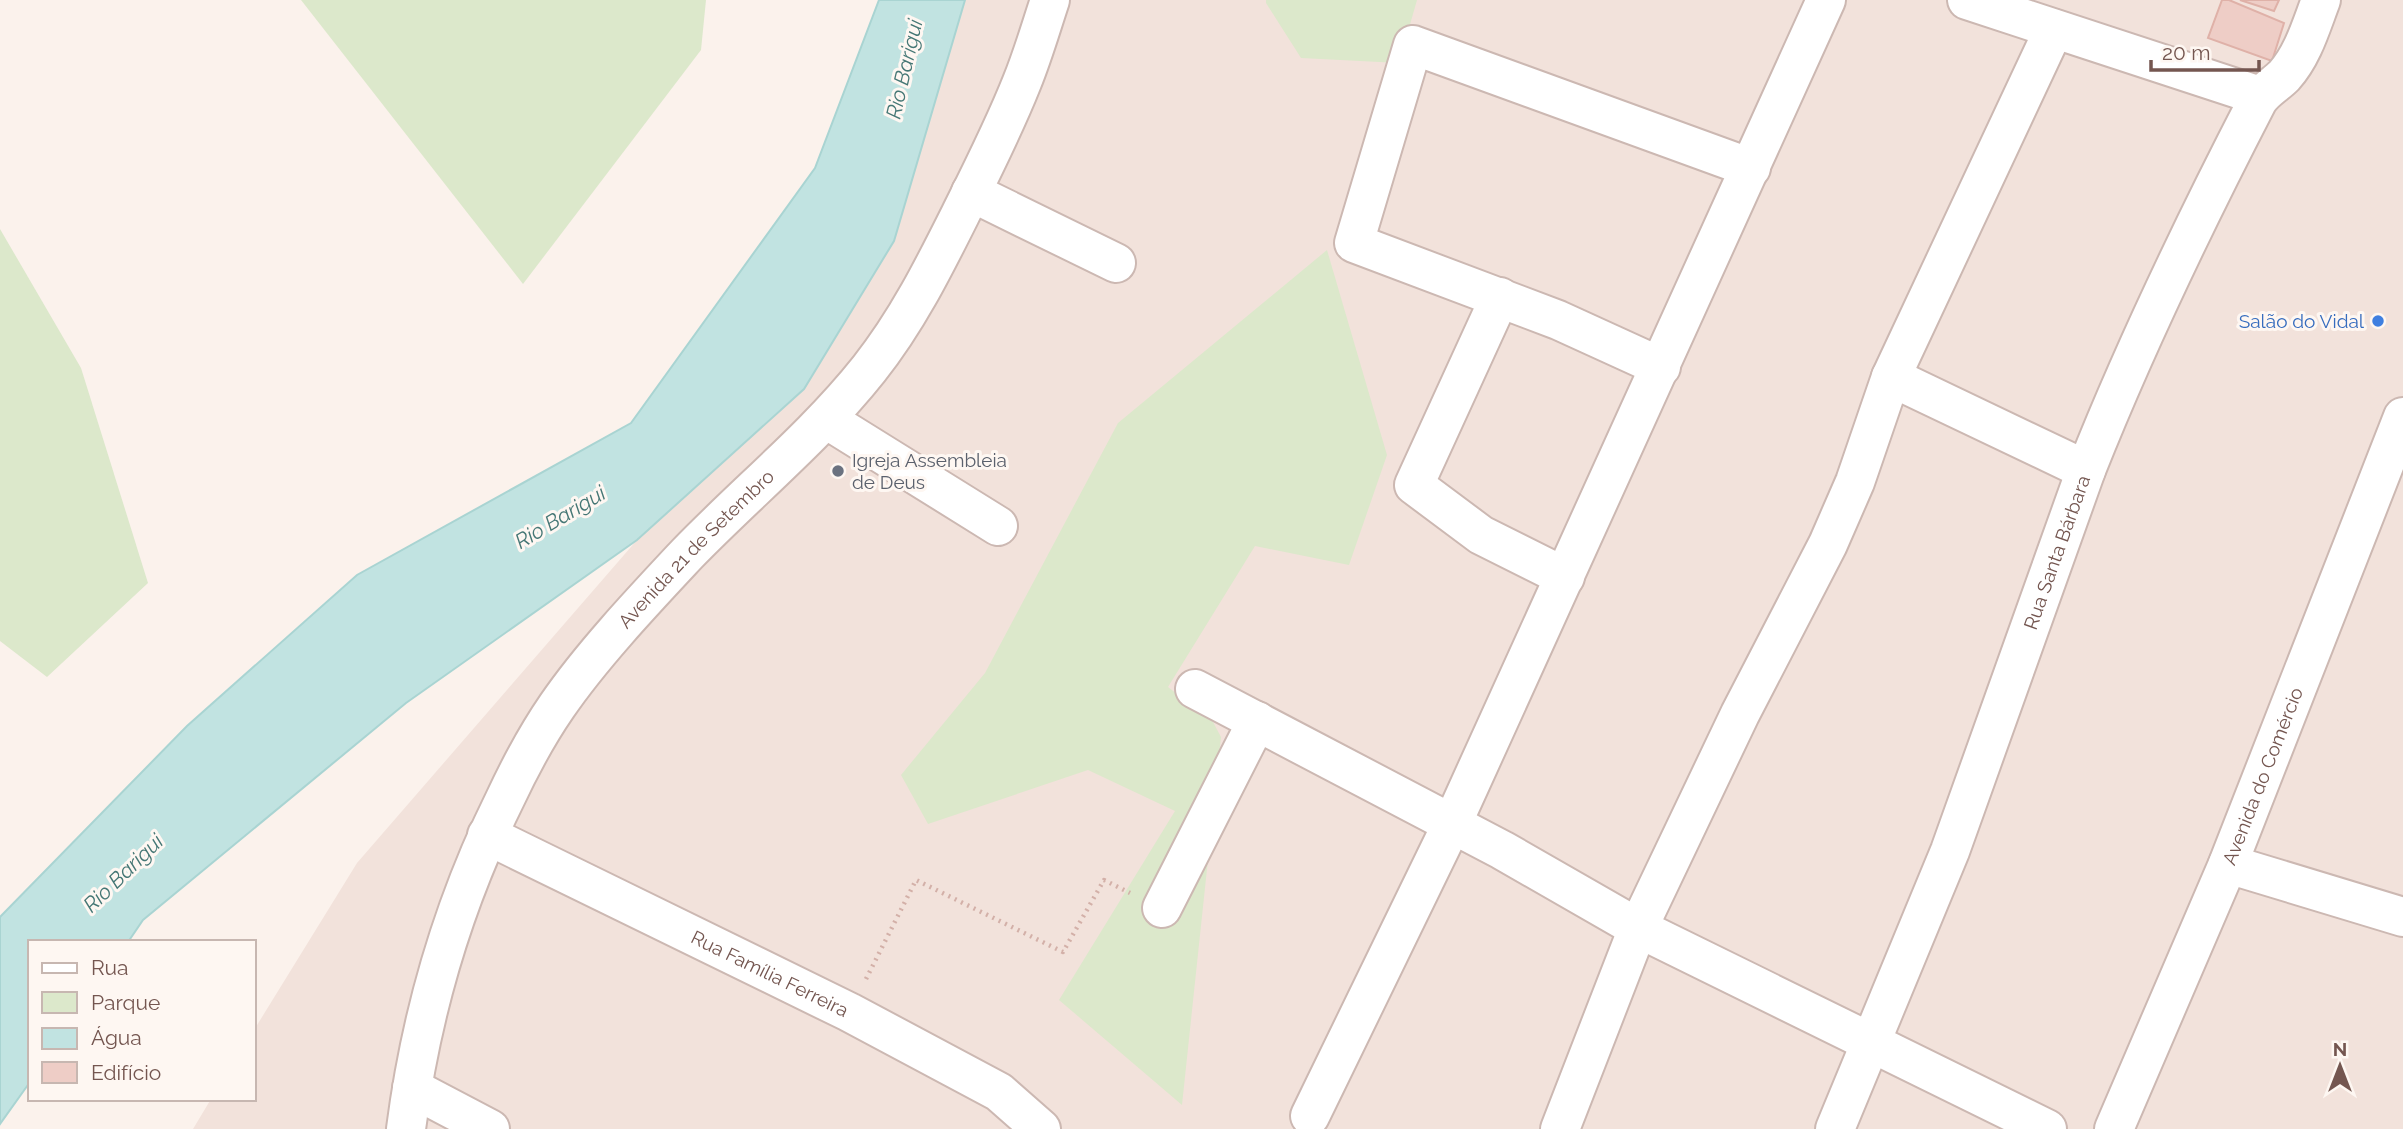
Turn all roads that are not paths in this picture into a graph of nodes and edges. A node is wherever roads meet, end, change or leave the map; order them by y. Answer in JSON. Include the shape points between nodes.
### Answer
{"nodes":[{"id":1,"x":1050,"y":0,"type":"edge"},
{"id":2,"x":1826,"y":0,"type":"edge"},
{"id":3,"x":1967,"y":0,"type":"edge"},
{"id":4,"x":2321,"y":0,"type":"edge"},
{"id":5,"x":2054,"y":29,"type":"junction"},
{"id":6,"x":2260,"y":96,"type":"junction"},
{"id":7,"x":1751,"y":168,"type":"junction"},
{"id":8,"x":971,"y":192,"type":"junction"},
{"id":9,"x":1116,"y":263,"type":"dead end"},
{"id":10,"x":1500,"y":298,"type":"junction"},
{"id":11,"x":1661,"y":367,"type":"junction"},
{"id":12,"x":1891,"y":377,"type":"junction"},
{"id":13,"x":2403,"y":417,"type":"edge"},
{"id":14,"x":826,"y":419,"type":"junction"},
{"id":15,"x":2086,"y":470,"type":"junction"},
{"id":16,"x":998,"y":526,"type":"dead end"},
{"id":17,"x":1565,"y":577,"type":"junction"},
{"id":18,"x":1195,"y":689,"type":"dead end"},
{"id":19,"x":1257,"y":721,"type":"junction"},
{"id":20,"x":1452,"y":824,"type":"junction"},
{"id":21,"x":487,"y":835,"type":"junction"},
{"id":22,"x":2228,"y":864,"type":"junction"},
{"id":23,"x":1162,"y":908,"type":"dead end"},
{"id":24,"x":2403,"y":916,"type":"edge"},
{"id":25,"x":1638,"y":928,"type":"junction"},
{"id":26,"x":1871,"y":1044,"type":"junction"},
{"id":27,"x":412,"y":1088,"type":"junction"},
{"id":28,"x":1310,"y":1116,"type":"dead end"},
{"id":29,"x":407,"y":1129,"type":"edge"},
{"id":30,"x":490,"y":1129,"type":"edge"},
{"id":31,"x":1041,"y":1129,"type":"edge"},
{"id":32,"x":1560,"y":1129,"type":"edge"},
{"id":33,"x":1835,"y":1129,"type":"edge"},
{"id":34,"x":2046,"y":1129,"type":"edge"},
{"id":35,"x":2114,"y":1129,"type":"edge"}],
"edges":[{"from":1,"to":8,"type":"street","name":"Avenida 21 de Setembro","via":[[1023,81]]},
{"from":2,"to":7,"type":"street"},
{"from":3,"to":5,"type":"street"},
{"from":4,"to":6,"type":"street","name":"Rua Santa Bárbara","via":[[2299,55]]},
{"from":5,"to":6,"type":"street"},
{"from":5,"to":12,"type":"street"},
{"from":6,"to":15,"type":"street","name":"Rua Santa Bárbara","via":[[2174,269]]},
{"from":7,"to":10,"type":"street","via":[[1413,45],[1354,243]]},
{"from":7,"to":11,"type":"street"},
{"from":8,"to":9,"type":"street"},
{"from":8,"to":14,"type":"street","name":"Avenida 21 de Setembro","via":[[903,323]]},
{"from":10,"to":11,"type":"street"},
{"from":10,"to":17,"type":"street","via":[[1414,485],[1480,534]]},
{"from":11,"to":17,"type":"street"},
{"from":12,"to":15,"type":"street"},
{"from":12,"to":25,"type":"street","via":[[1828,544]]},
{"from":13,"to":22,"type":"street","name":"Avenida do Comércio"},
{"from":14,"to":16,"type":"street"},
{"from":14,"to":21,"type":"street","name":"Avenida 21 de Setembro","via":[[688,553],[586,668],[529,751]]},
{"from":15,"to":26,"type":"street","name":"Rua Santa Bárbara","via":[[1950,851]]},
{"from":17,"to":20,"type":"street"},
{"from":18,"to":19,"type":"street"},
{"from":19,"to":20,"type":"street"},
{"from":19,"to":23,"type":"street"},
{"from":20,"to":25,"type":"street"},
{"from":20,"to":28,"type":"street"},
{"from":21,"to":27,"type":"street","name":"Avenida 21 de Setembro","via":[[437,968]]},
{"from":21,"to":31,"type":"street","name":"Rua Família Ferreira","via":[[849,1012],[999,1092]]},
{"from":22,"to":24,"type":"street"},
{"from":22,"to":35,"type":"street","name":"Avenida do Comércio"},
{"from":25,"to":26,"type":"street"},
{"from":25,"to":32,"type":"street"},
{"from":26,"to":33,"type":"street","name":"Rua Santa Bárbara"},
{"from":26,"to":34,"type":"street"},
{"from":27,"to":29,"type":"street","name":"Avenida 21 de Setembro"},
{"from":27,"to":30,"type":"street"}]}
